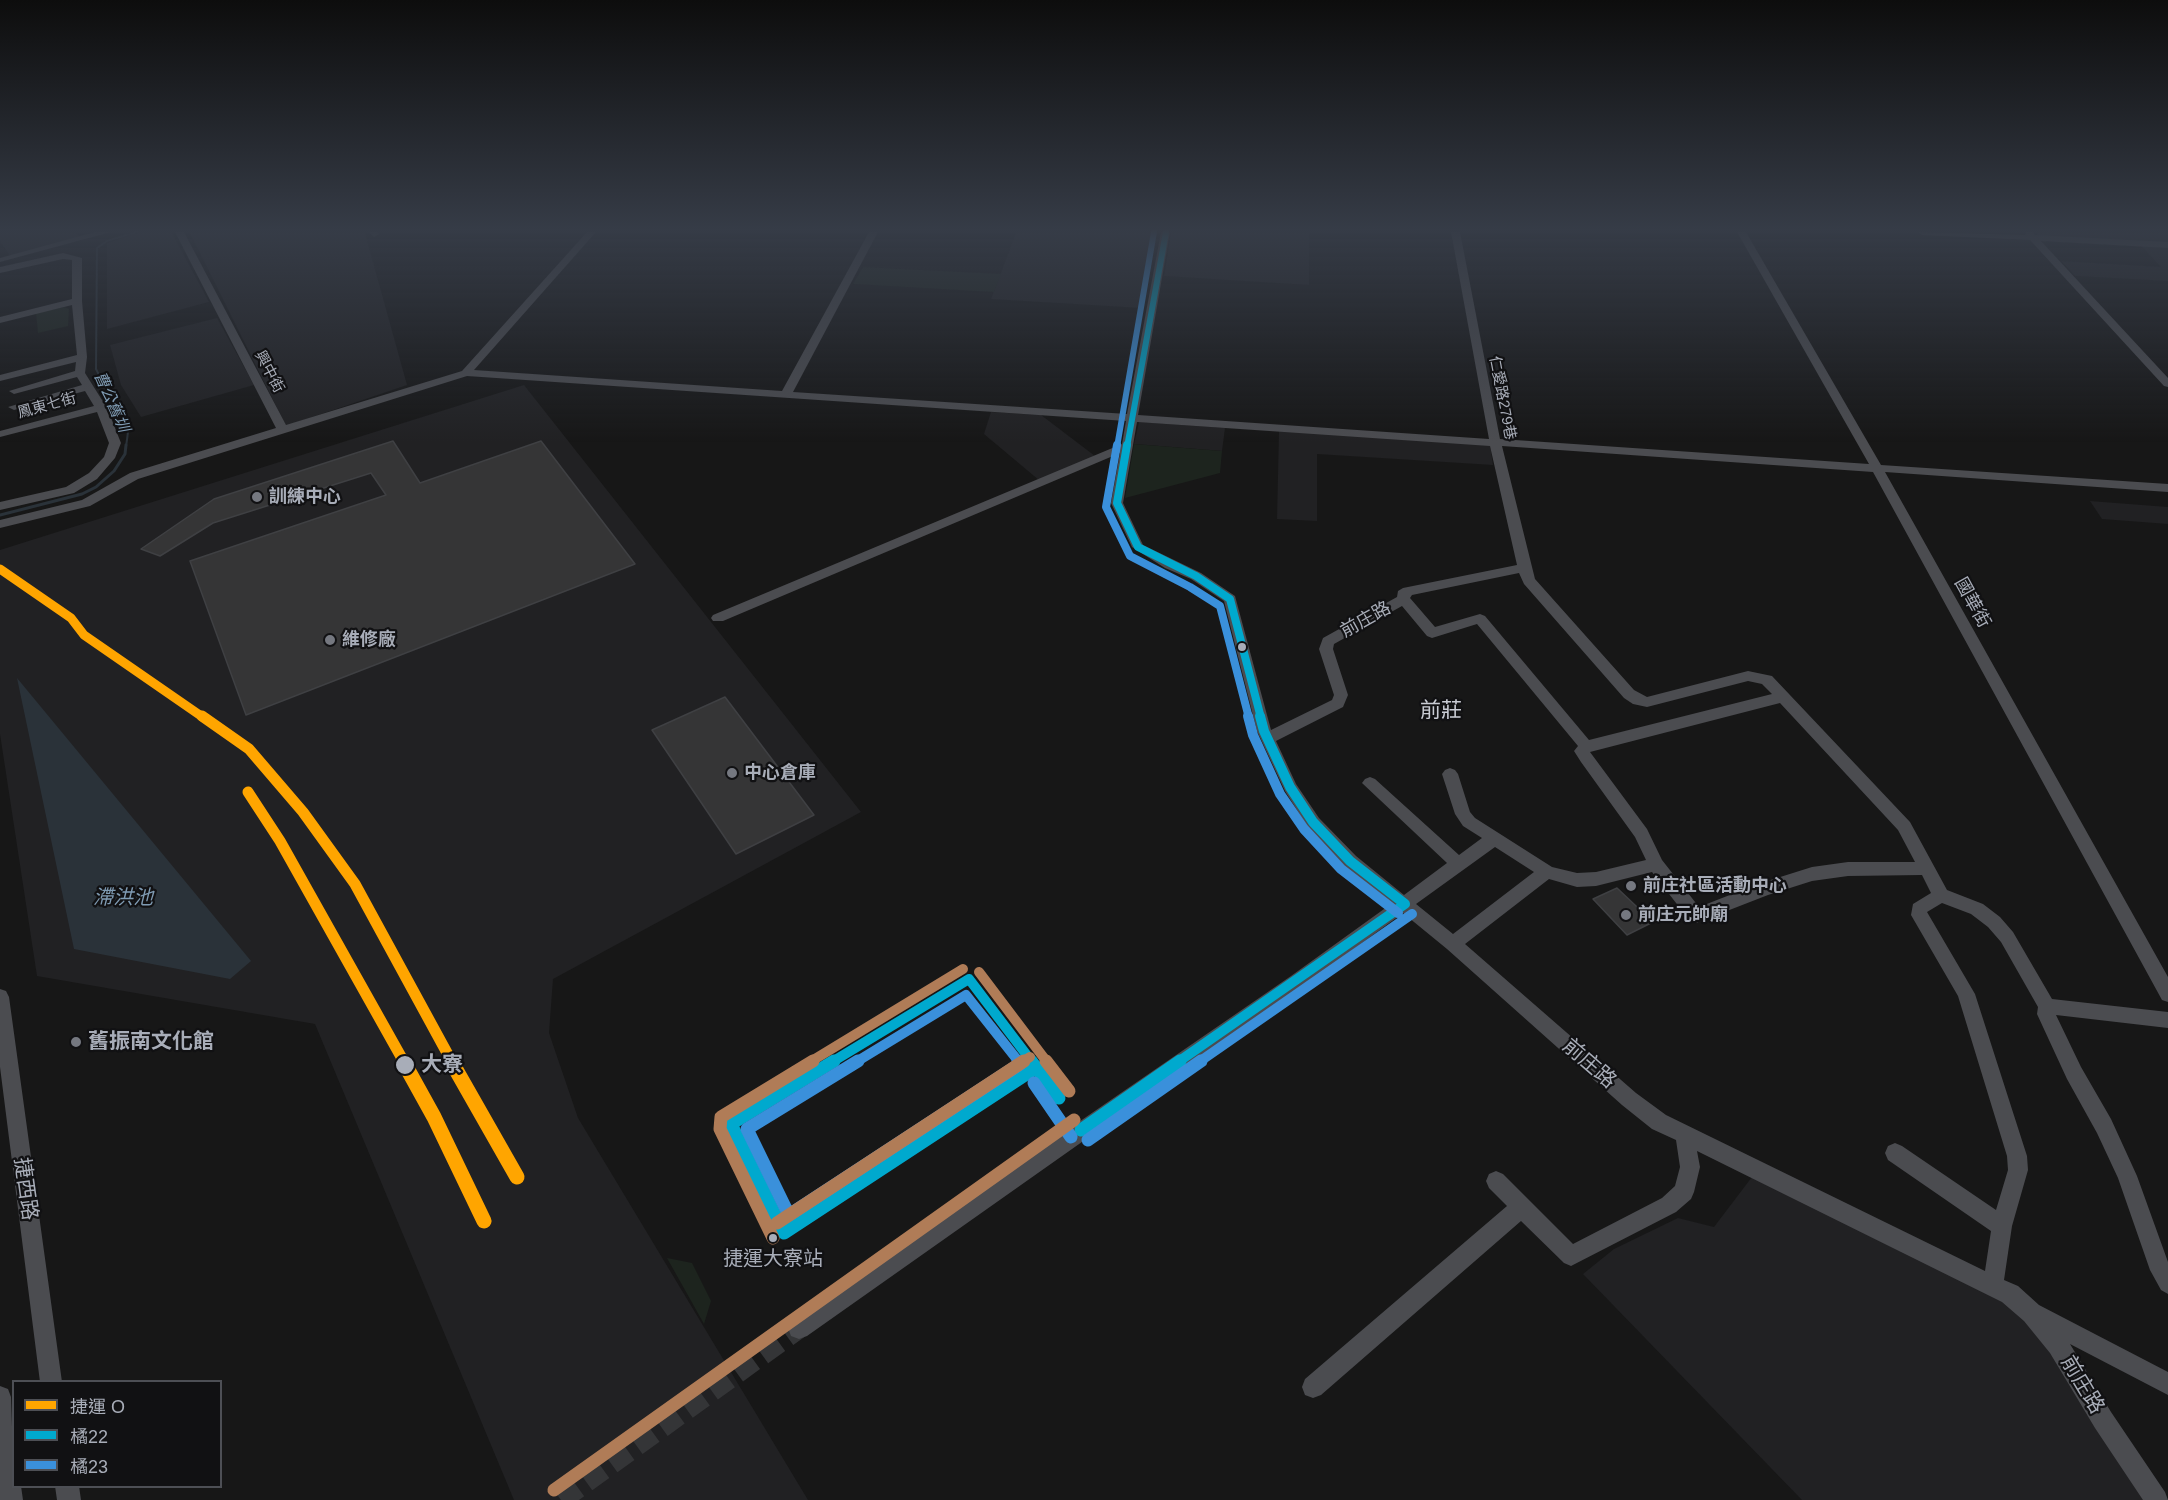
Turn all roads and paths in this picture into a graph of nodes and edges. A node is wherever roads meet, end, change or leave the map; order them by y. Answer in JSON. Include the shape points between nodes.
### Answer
{"nodes":[{"id":1,"x":73,"y":302,"type":"edge"},
{"id":2,"x":77,"y":302,"type":"edge"},
{"id":3,"x":216,"y":302,"type":"edge"},
{"id":4,"x":529,"y":302,"type":"edge"},
{"id":5,"x":836,"y":302,"type":"edge"},
{"id":6,"x":1153,"y":302,"type":"edge"},
{"id":7,"x":1468,"y":302,"type":"edge"},
{"id":8,"x":1781,"y":302,"type":"edge"},
{"id":9,"x":2092,"y":302,"type":"edge"},
{"id":10,"x":0,"y":320,"type":"edge"},
{"id":11,"x":82,"y":357,"type":"junction"},
{"id":12,"x":80,"y":373,"type":"junction"},
{"id":13,"x":466,"y":373,"type":"junction"},
{"id":14,"x":0,"y":378,"type":"edge"},
{"id":15,"x":2168,"y":384,"type":"edge"},
{"id":16,"x":88,"y":387,"type":"junction"},
{"id":17,"x":14,"y":391,"type":"dead end"},
{"id":18,"x":786,"y":394,"type":"junction"},
{"id":19,"x":14,"y":407,"type":"dead end"},
{"id":20,"x":100,"y":408,"type":"junction"},
{"id":21,"x":1131,"y":417,"type":"junction"},
{"id":22,"x":283,"y":430,"type":"junction"},
{"id":23,"x":0,"y":434,"type":"edge"},
{"id":24,"x":1495,"y":441,"type":"junction"},
{"id":25,"x":1127,"y":446,"type":"junction"},
{"id":26,"x":1876,"y":467,"type":"junction"},
{"id":27,"x":2168,"y":488,"type":"edge"},
{"id":28,"x":0,"y":506,"type":"edge"},
{"id":29,"x":0,"y":524,"type":"edge"},
{"id":30,"x":1524,"y":568,"type":"junction"},
{"id":31,"x":1404,"y":599,"type":"junction"},
{"id":32,"x":718,"y":618,"type":"dead end"},
{"id":33,"x":1782,"y":697,"type":"junction"},
{"id":34,"x":1267,"y":739,"type":"junction"},
{"id":35,"x":1586,"y":746,"type":"junction"},
{"id":36,"x":1450,"y":774,"type":"dead end"},
{"id":37,"x":1371,"y":783,"type":"dead end"},
{"id":38,"x":1493,"y":839,"type":"junction"},
{"id":39,"x":1459,"y":864,"type":"junction"},
{"id":40,"x":1656,"y":864,"type":"junction"},
{"id":41,"x":1928,"y":868,"type":"junction"},
{"id":42,"x":1547,"y":872,"type":"junction"},
{"id":43,"x":1941,"y":895,"type":"junction"},
{"id":44,"x":1405,"y":904,"type":"junction"},
{"id":45,"x":1453,"y":944,"type":"junction"},
{"id":46,"x":2168,"y":994,"type":"edge"},
{"id":47,"x":0,"y":997,"type":"edge"},
{"id":48,"x":2047,"y":1005,"type":"junction"},
{"id":49,"x":2168,"y":1020,"type":"edge"},
{"id":50,"x":1685,"y":1136,"type":"junction"},
{"id":51,"x":1895,"y":1153,"type":"dead end"},
{"id":52,"x":1496,"y":1181,"type":"dead end"},
{"id":53,"x":1522,"y":1207,"type":"junction"},
{"id":54,"x":2002,"y":1226,"type":"junction"},
{"id":55,"x":2168,"y":1283,"type":"edge"},
{"id":56,"x":1993,"y":1285,"type":"junction"},
{"id":57,"x":2032,"y":1313,"type":"junction"},
{"id":58,"x":799,"y":1328,"type":"tunnel mouth"},
{"id":59,"x":51,"y":1380,"type":"edge"},
{"id":60,"x":2168,"y":1384,"type":"edge"},
{"id":61,"x":1313,"y":1387,"type":"dead end"},
{"id":62,"x":0,"y":1397,"type":"edge"},
{"id":63,"x":11,"y":1500,"type":"edge"},
{"id":64,"x":2157,"y":1500,"type":"edge"}],
"edges":[{"from":1,"to":10,"type":"street"},
{"from":2,"to":11,"type":"street"},
{"from":3,"to":22,"type":"street","name":"興中街"},
{"from":4,"to":13,"type":"street"},
{"from":5,"to":18,"type":"street"},
{"from":6,"to":21,"type":"street","name":"前庄路"},
{"from":7,"to":24,"type":"street","name":"仁愛路279巷"},
{"from":8,"to":26,"type":"street","name":"國華街"},
{"from":9,"to":15,"type":"street"},
{"from":11,"to":12,"type":"street"},
{"from":11,"to":14,"type":"street"},
{"from":12,"to":16,"type":"street"},
{"from":12,"to":17,"type":"street"},
{"from":13,"to":18,"type":"street"},
{"from":13,"to":22,"type":"street"},
{"from":16,"to":19,"type":"street"},
{"from":16,"to":20,"type":"street"},
{"from":18,"to":21,"type":"street"},
{"from":20,"to":23,"type":"street","name":"鳳東七街"},
{"from":20,"to":28,"type":"street","via":[[115,442],[109,458],[93,476],[70,490]]},
{"from":21,"to":24,"type":"street"},
{"from":21,"to":25,"type":"street","name":"前庄路"},
{"from":22,"to":29,"type":"street","via":[[134,476],[86,503]]},
{"from":24,"to":26,"type":"street"},
{"from":24,"to":30,"type":"street","name":"仁愛路279巷"},
{"from":25,"to":32,"type":"street"},
{"from":25,"to":34,"type":"street","name":"前庄路","via":[[1117,493],[1122,518],[1138,547],[1196,576],[1230,599]]},
{"from":26,"to":27,"type":"street"},
{"from":26,"to":46,"type":"street","name":"國華街"},
{"from":30,"to":31,"type":"street","name":"前庄路","via":[[1408,591],[1403,594]]},
{"from":30,"to":33,"type":"street","name":"仁愛路279巷","via":[[1529,581],[1638,700],[1647,702],[1748,676],[1767,680]]},
{"from":31,"to":34,"type":"street","name":"前庄路","via":[[1328,641],[1326,649],[1341,695],[1338,703]]},
{"from":31,"to":35,"type":"street","name":"前庄路","via":[[1432,633],[1480,619]]},
{"from":33,"to":35,"type":"street"},
{"from":33,"to":41,"type":"street","via":[[1904,826]]},
{"from":34,"to":44,"type":"street","name":"前庄路","via":[[1290,787],[1313,822],[1350,861]]},
{"from":35,"to":40,"type":"street","name":"前庄路","via":[[1582,751],[1586,759],[1641,833]]},
{"from":36,"to":38,"type":"street","via":[[1463,814]]},
{"from":37,"to":39,"type":"street"},
{"from":38,"to":39,"type":"street"},
{"from":38,"to":42,"type":"street"},
{"from":39,"to":44,"type":"street"},
{"from":40,"to":41,"type":"street","name":"前庄路","via":[[1696,916],[1812,874],[1848,869]]},
{"from":40,"to":42,"type":"street","via":[[1596,879],[1577,880]]},
{"from":41,"to":43,"type":"street"},
{"from":42,"to":45,"type":"street"},
{"from":43,"to":48,"type":"street","via":[[1977,909],[1995,922]]},
{"from":43,"to":54,"type":"street","via":[[1919,909],[1919,915],[1966,994],[2017,1156],[2018,1170]]},
{"from":44,"to":45,"type":"street","name":"前庄路"},
{"from":44,"to":58,"type":"street"},
{"from":45,"to":50,"type":"street","name":"前庄路","via":[[1629,1099]]},
{"from":47,"to":59,"type":"street","name":"捷西路"},
{"from":48,"to":49,"type":"street"},
{"from":48,"to":55,"type":"street","via":[[2046,1014],[2127,1176],[2157,1263]]},
{"from":50,"to":53,"type":"street","via":[[1690,1167],[1684,1192],[1669,1205],[1571,1256]]},
{"from":50,"to":56,"type":"street","name":"前庄路"},
{"from":51,"to":54,"type":"street"},
{"from":52,"to":53,"type":"street"},
{"from":53,"to":61,"type":"street"},
{"from":54,"to":56,"type":"street"},
{"from":56,"to":57,"type":"street","name":"前庄路"},
{"from":57,"to":60,"type":"street"},
{"from":57,"to":64,"type":"street","name":"前庄路","via":[[2058,1345]]},
{"from":62,"to":63,"type":"street"}]}
